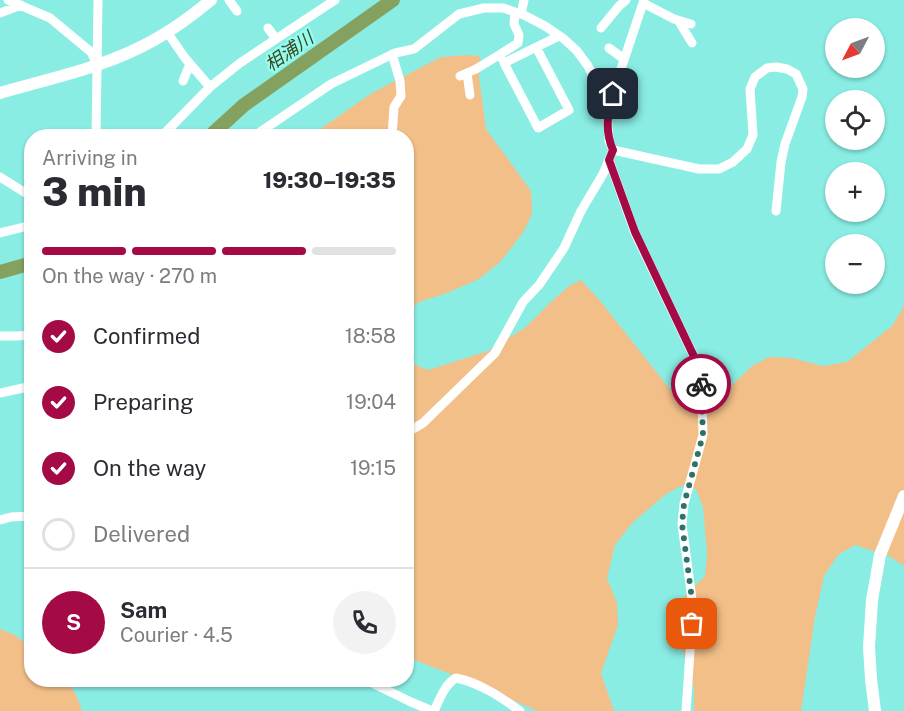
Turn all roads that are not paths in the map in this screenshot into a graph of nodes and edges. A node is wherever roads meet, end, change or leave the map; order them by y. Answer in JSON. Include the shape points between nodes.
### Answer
{"nodes":[{"id":1,"x":8,"y":0,"type":"edge"},
{"id":2,"x":98,"y":0,"type":"edge"},
{"id":3,"x":211,"y":0,"type":"edge"},
{"id":4,"x":229,"y":0,"type":"edge"},
{"id":5,"x":524,"y":0,"type":"edge"},
{"id":6,"x":626,"y":0,"type":"edge"},
{"id":7,"x":332,"y":1,"type":"edge"},
{"id":8,"x":644,"y":1,"type":"edge"},
{"id":9,"x":21,"y":3,"type":"edge"},
{"id":10,"x":237,"y":11,"type":"dead end"},
{"id":11,"x":0,"y":13,"type":"edge"},
{"id":12,"x":518,"y":13,"type":"junction"},
{"id":13,"x":678,"y":20,"type":"junction"},
{"id":14,"x":691,"y":24,"type":"dead end"},
{"id":15,"x":268,"y":28,"type":"dead end"},
{"id":16,"x":601,"y":28,"type":"dead end"},
{"id":17,"x":167,"y":32,"type":"junction"},
{"id":18,"x":559,"y":36,"type":"junction"},
{"id":19,"x":276,"y":39,"type":"junction"},
{"id":20,"x":692,"y":43,"type":"dead end"},
{"id":21,"x":536,"y":47,"type":"junction"},
{"id":22,"x":609,"y":48,"type":"dead end"},
{"id":23,"x":392,"y":54,"type":"junction"},
{"id":24,"x":502,"y":59,"type":"junction"},
{"id":25,"x":624,"y":59,"type":"junction"},
{"id":26,"x":97,"y":64,"type":"junction"},
{"id":27,"x":190,"y":64,"type":"junction"},
{"id":28,"x":183,"y":81,"type":"dead end"},
{"id":29,"x":210,"y":87,"type":"junction"},
{"id":30,"x":0,"y":93,"type":"edge"},
{"id":31,"x":470,"y":95,"type":"dead end"},
{"id":32,"x":607,"y":111,"type":"junction"},
{"id":33,"x":96,"y":129,"type":"edge"},
{"id":34,"x":169,"y":129,"type":"edge"},
{"id":35,"x":264,"y":129,"type":"edge"},
{"id":36,"x":392,"y":129,"type":"edge"},
{"id":37,"x":613,"y":150,"type":"junction"},
{"id":38,"x":609,"y":160,"type":"junction"},
{"id":39,"x":0,"y":177,"type":"edge"},
{"id":40,"x":24,"y":192,"type":"edge"},
{"id":41,"x":776,"y":211,"type":"dead end"},
{"id":42,"x":24,"y":227,"type":"edge"},
{"id":43,"x":0,"y":232,"type":"edge"},
{"id":44,"x":24,"y":335,"type":"edge"},
{"id":45,"x":0,"y":336,"type":"edge"},
{"id":46,"x":24,"y":388,"type":"edge"},
{"id":47,"x":0,"y":393,"type":"edge"},
{"id":48,"x":414,"y":428,"type":"edge"},
{"id":49,"x":904,"y":496,"type":"edge"},
{"id":50,"x":24,"y":516,"type":"edge"},
{"id":51,"x":0,"y":520,"type":"edge"},
{"id":52,"x":381,"y":687,"type":"edge"},
{"id":53,"x":433,"y":711,"type":"edge"},
{"id":54,"x":520,"y":711,"type":"edge"},
{"id":55,"x":686,"y":711,"type":"edge"},
{"id":56,"x":875,"y":711,"type":"edge"}],
"edges":[{"from":1,"to":9,"type":"street"},
{"from":2,"to":26,"type":"street"},
{"from":3,"to":17,"type":"main road"},
{"from":4,"to":10,"type":"street"},
{"from":5,"to":12,"type":"street"},
{"from":6,"to":16,"type":"street"},
{"from":7,"to":19,"type":"street"},
{"from":8,"to":13,"type":"street"},
{"from":8,"to":25,"type":"street"},
{"from":9,"to":11,"type":"street"},
{"from":9,"to":26,"type":"street","via":[[50,18],[91,52]]},
{"from":12,"to":18,"type":"street"},
{"from":12,"to":23,"type":"street","via":[[484,8],[459,15],[414,49]]},
{"from":12,"to":24,"type":"street","via":[[514,24],[518,43]]},
{"from":13,"to":14,"type":"street"},
{"from":13,"to":20,"type":"street"},
{"from":15,"to":19,"type":"street"},
{"from":17,"to":26,"type":"main road"},
{"from":17,"to":27,"type":"street"},
{"from":18,"to":21,"type":"street"},
{"from":18,"to":32,"type":"street","via":[[588,66]]},
{"from":19,"to":29,"type":"street"},
{"from":21,"to":24,"type":"street"},
{"from":21,"to":24,"type":"street","via":[[569,110],[538,128]]},
{"from":22,"to":25,"type":"street"},
{"from":23,"to":35,"type":"street","via":[[331,84]]},
{"from":23,"to":36,"type":"street","via":[[401,96],[394,107]]},
{"from":24,"to":31,"type":"street","via":[[463,75]]},
{"from":25,"to":32,"type":"street"},
{"from":26,"to":30,"type":"main road"},
{"from":26,"to":33,"type":"street"},
{"from":27,"to":28,"type":"street"},
{"from":27,"to":29,"type":"street"},
{"from":29,"to":34,"type":"street"},
{"from":32,"to":37,"type":"street"},
{"from":37,"to":38,"type":"street"},
{"from":37,"to":41,"type":"street","via":[[699,169],[718,169],[747,149],[753,135],[750,89],[755,77],[767,68],[787,69],[796,74],[803,89],[781,162]]},
{"from":38,"to":48,"type":"street","via":[[564,248],[523,302],[495,354]]},
{"from":38,"to":55,"type":"street","via":[[635,232],[699,367],[703,435],[682,524],[693,607]]},
{"from":39,"to":40,"type":"street"},
{"from":42,"to":43,"type":"street"},
{"from":44,"to":45,"type":"street"},
{"from":46,"to":47,"type":"street"},
{"from":49,"to":56,"type":"main road","via":[[880,555],[872,600],[869,647]]},
{"from":50,"to":51,"type":"street"},
{"from":52,"to":53,"type":"street"},
{"from":53,"to":54,"type":"street","via":[[445,687],[456,678],[469,680]]}]}
